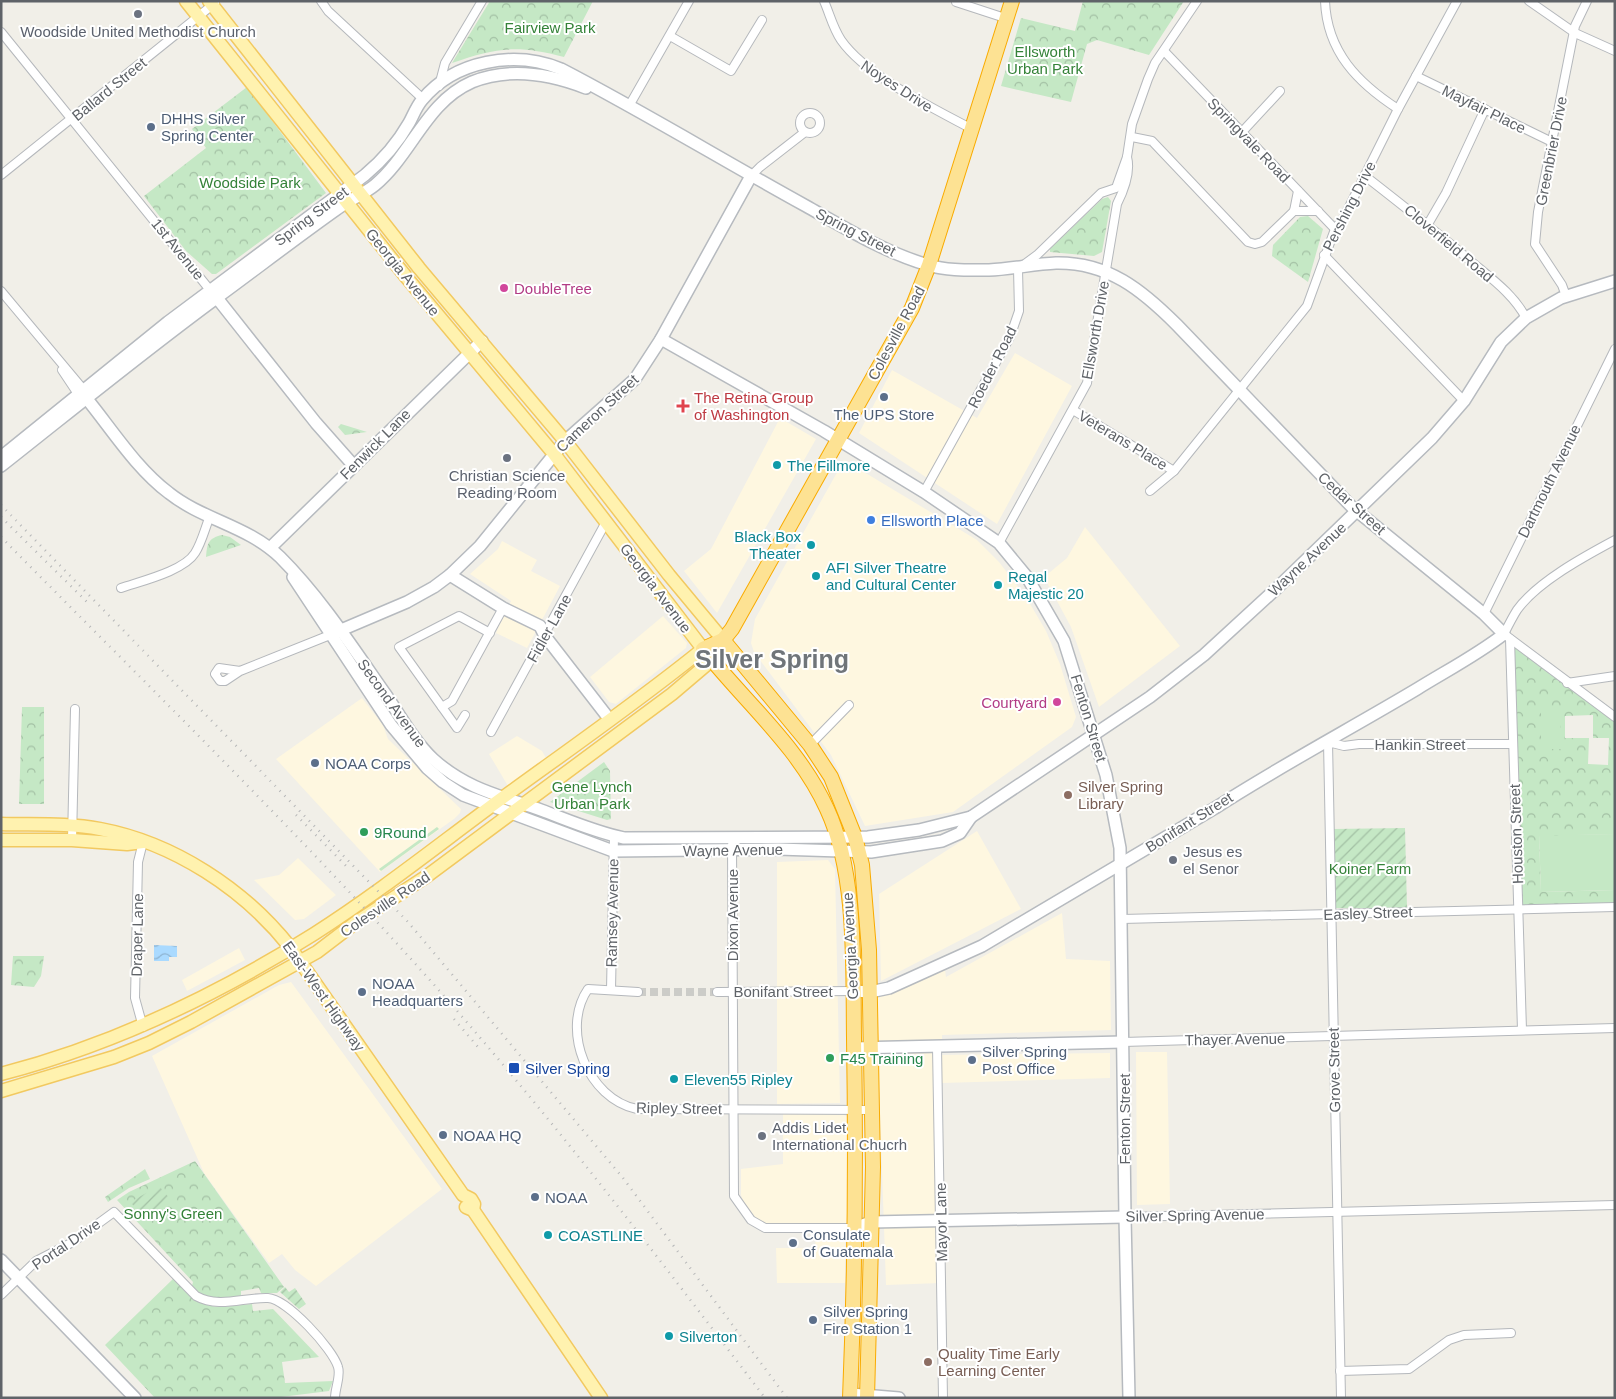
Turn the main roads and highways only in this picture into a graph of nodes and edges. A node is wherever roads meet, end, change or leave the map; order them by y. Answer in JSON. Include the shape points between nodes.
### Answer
{"nodes":[{"id":1,"x":186,"y":1,"type":"edge"},
{"id":2,"x":1012,"y":1,"type":"edge"},
{"id":3,"x":212,"y":2,"type":"edge"},
{"id":4,"x":587,"y":497,"type":"junction"},
{"id":5,"x":637,"y":535,"type":"junction"},
{"id":6,"x":723,"y":640,"type":"junction"},
{"id":7,"x":703,"y":649,"type":"junction"},
{"id":8,"x":712,"y":660,"type":"junction"},
{"id":9,"x":1,"y":824,"type":"edge"},
{"id":10,"x":1,"y":840,"type":"edge"},
{"id":11,"x":143,"y":842,"type":"junction"},
{"id":12,"x":290,"y":947,"type":"junction"},
{"id":13,"x":301,"y":962,"type":"junction"},
{"id":14,"x":1,"y":1074,"type":"edge"},
{"id":15,"x":1,"y":1091,"type":"edge"},
{"id":16,"x":852,"y":1323,"type":"junction"},
{"id":17,"x":868,"y":1323,"type":"junction"},
{"id":18,"x":850,"y":1396,"type":"edge"},
{"id":19,"x":867,"y":1397,"type":"edge"},
{"id":20,"x":601,"y":1398,"type":"edge"}],
"edges":[{"from":1,"to":4,"type":"main road","name":"Georgia Avenue"},
{"from":2,"to":6,"type":"highway","name":"Colesville Road","via":[[929,266],[912,308]]},
{"from":3,"to":5,"type":"main road","name":"Georgia Avenue","via":[[419,268],[565,441]]},
{"from":4,"to":5,"type":"main road","via":[[599,503],[627,536]]},
{"from":4,"to":7,"type":"main road","name":"Georgia Avenue"},
{"from":5,"to":6,"type":"main road","name":"Georgia Avenue"},
{"from":6,"to":7,"type":"highway","name":"Colesville Road"},
{"from":6,"to":8,"type":"main road","name":"Colesville Road"},
{"from":6,"to":17,"type":"highway","name":"Georgia Avenue","via":[[810,745],[830,777],[855,837],[864,882],[870,992],[873,1167]]},
{"from":7,"to":8,"type":"highway","name":"Georgia Avenue"},
{"from":7,"to":12,"type":"main road","name":"Colesville Road","via":[[391,880]]},
{"from":8,"to":13,"type":"main road","name":"Colesville Road","via":[[672,694],[422,879]]},
{"from":8,"to":16,"type":"highway","name":"Georgia Avenue","via":[[798,759],[825,804],[838,844],[850,916],[854,991],[856,1110]]},
{"from":9,"to":11,"type":"main road","name":"East-West Highway","via":[[73,826],[121,834]]},
{"from":10,"to":11,"type":"main road","name":"East-West Highway"},
{"from":11,"to":12,"type":"main road","name":"East-West Highway","via":[[166,850],[237,893],[277,930]]},
{"from":12,"to":13,"type":"main road","name":"East-West Highway"},
{"from":12,"to":14,"type":"main road","name":"Colesville Road","via":[[143,1027]]},
{"from":13,"to":15,"type":"main road","name":"Colesville Road","via":[[149,1042],[114,1057]]},
{"from":13,"to":20,"type":"main road","name":"East-West Highway","via":[[463,1195],[471,1199],[473,1210]]},
{"from":16,"to":17,"type":"highway"},
{"from":16,"to":18,"type":"highway","name":"Georgia Avenue"},
{"from":17,"to":19,"type":"highway","name":"Georgia Avenue"}]}
